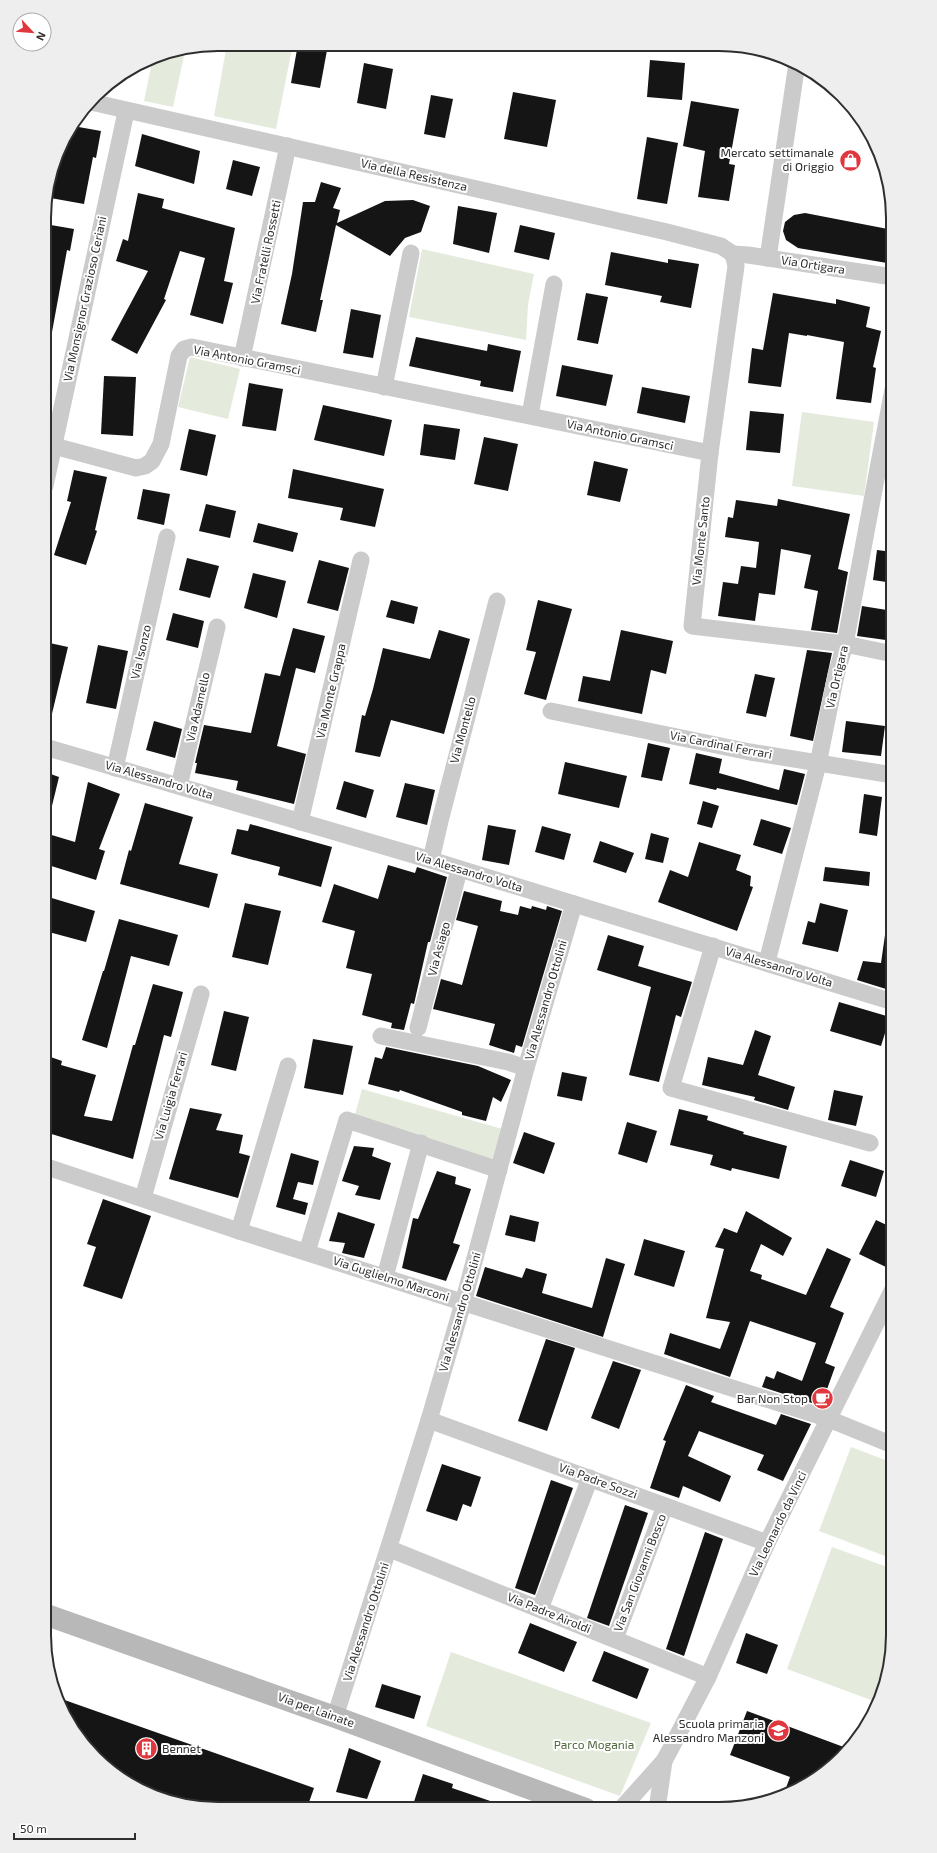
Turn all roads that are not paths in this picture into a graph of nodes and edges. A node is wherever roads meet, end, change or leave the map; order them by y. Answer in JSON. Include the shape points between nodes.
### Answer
{"nodes":[{"id":1,"x":796,"y":70,"type":"edge"},
{"id":2,"x":97,"y":103,"type":"edge"},
{"id":3,"x":126,"y":112,"type":"junction"},
{"id":4,"x":288,"y":146,"type":"junction"},
{"id":5,"x":411,"y":253,"type":"dead end"},
{"id":6,"x":733,"y":254,"type":"junction"},
{"id":7,"x":768,"y":258,"type":"junction"},
{"id":8,"x":886,"y":276,"type":"edge"},
{"id":9,"x":554,"y":284,"type":"dead end"},
{"id":10,"x":242,"y":358,"type":"junction"},
{"id":11,"x":384,"y":388,"type":"junction"},
{"id":12,"x":530,"y":415,"type":"junction"},
{"id":13,"x":886,"y":426,"type":"edge"},
{"id":14,"x":54,"y":446,"type":"junction"},
{"id":15,"x":710,"y":453,"type":"junction"},
{"id":16,"x":51,"y":459,"type":"edge"},
{"id":17,"x":167,"y":537,"type":"dead end"},
{"id":18,"x":361,"y":560,"type":"dead end"},
{"id":19,"x":497,"y":601,"type":"dead end"},
{"id":20,"x":217,"y":627,"type":"dead end"},
{"id":21,"x":845,"y":644,"type":"junction"},
{"id":22,"x":886,"y":653,"type":"edge"},
{"id":23,"x":551,"y":711,"type":"dead end"},
{"id":24,"x":51,"y":748,"type":"edge"},
{"id":25,"x":818,"y":764,"type":"junction"},
{"id":26,"x":115,"y":768,"type":"junction"},
{"id":27,"x":886,"y":775,"type":"edge"},
{"id":28,"x":179,"y":786,"type":"junction"},
{"id":29,"x":300,"y":822,"type":"junction"},
{"id":30,"x":431,"y":860,"type":"junction"},
{"id":31,"x":460,"y":870,"type":"junction"},
{"id":32,"x":574,"y":904,"type":"junction"},
{"id":33,"x":713,"y":946,"type":"junction"},
{"id":34,"x":767,"y":962,"type":"junction"},
{"id":35,"x":201,"y":994,"type":"dead end"},
{"id":36,"x":886,"y":1000,"type":"edge"},
{"id":37,"x":418,"y":1028,"type":"dead end"},
{"id":38,"x":382,"y":1036,"type":"dead end"},
{"id":39,"x":288,"y":1066,"type":"dead end"},
{"id":40,"x":526,"y":1068,"type":"junction"},
{"id":41,"x":870,"y":1143,"type":"dead end"},
{"id":42,"x":421,"y":1144,"type":"junction"},
{"id":43,"x":51,"y":1168,"type":"edge"},
{"id":44,"x":499,"y":1170,"type":"junction"},
{"id":45,"x":143,"y":1198,"type":"junction"},
{"id":46,"x":239,"y":1231,"type":"junction"},
{"id":47,"x":307,"y":1252,"type":"junction"},
{"id":48,"x":385,"y":1277,"type":"junction"},
{"id":49,"x":463,"y":1303,"type":"junction"},
{"id":50,"x":886,"y":1303,"type":"edge"},
{"id":51,"x":829,"y":1419,"type":"junction"},
{"id":52,"x":429,"y":1420,"type":"junction"},
{"id":53,"x":886,"y":1442,"type":"edge"},
{"id":54,"x":590,"y":1478,"type":"junction"},
{"id":55,"x":665,"y":1506,"type":"junction"},
{"id":56,"x":767,"y":1543,"type":"junction"},
{"id":57,"x":390,"y":1548,"type":"junction"},
{"id":58,"x":540,"y":1609,"type":"junction"},
{"id":59,"x":51,"y":1616,"type":"edge"},
{"id":60,"x":615,"y":1640,"type":"junction"},
{"id":61,"x":708,"y":1677,"type":"junction"},
{"id":62,"x":336,"y":1717,"type":"junction"},
{"id":63,"x":664,"y":1761,"type":"junction"},
{"id":64,"x":567,"y":1802,"type":"edge"},
{"id":65,"x":627,"y":1802,"type":"edge"},
{"id":66,"x":658,"y":1802,"type":"edge"}],
"edges":[{"from":1,"to":7,"type":"street"},
{"from":2,"to":3,"type":"street","name":"Via della Resistenza"},
{"from":3,"to":4,"type":"street","name":"Via della Resistenza"},
{"from":3,"to":14,"type":"street","name":"Via Monsignor Grazioso Ceriani"},
{"from":4,"to":6,"type":"street","name":"Via della Resistenza","via":[[667,232],[721,246]]},
{"from":4,"to":10,"type":"street","name":"Via Fratelli Rossetti"},
{"from":5,"to":11,"type":"street"},
{"from":6,"to":7,"type":"street","name":"Via Ortigara"},
{"from":6,"to":15,"type":"street","name":"Via Monte Santo","via":[[736,266]]},
{"from":7,"to":8,"type":"street","name":"Via Ortigara"},
{"from":9,"to":12,"type":"street"},
{"from":10,"to":11,"type":"street","name":"Via Antonio Gramsci"},
{"from":10,"to":14,"type":"street","name":"Via Antonio Gramsci","via":[[192,347],[184,349],[179,356],[161,444],[152,461],[145,466],[136,468]]},
{"from":11,"to":12,"type":"street","name":"Via Antonio Gramsci"},
{"from":12,"to":15,"type":"street","name":"Via Antonio Gramsci"},
{"from":13,"to":21,"type":"street","name":"Via Ortigara"},
{"from":14,"to":16,"type":"street","name":"Via Monsignor Grazioso Ceriani"},
{"from":15,"to":21,"type":"street","name":"Via Monte Santo","via":[[692,626]]},
{"from":17,"to":26,"type":"street","name":"Via Isonzo"},
{"from":18,"to":29,"type":"street","name":"Via Monte Grappa"},
{"from":19,"to":30,"type":"street","name":"Via Montello"},
{"from":20,"to":28,"type":"street","name":"Via Adamello"},
{"from":21,"to":22,"type":"street","name":"Via Monte Santo"},
{"from":21,"to":25,"type":"street","name":"Via Ortigara"},
{"from":23,"to":25,"type":"street","name":"Via Cardinal Ferrari"},
{"from":24,"to":26,"type":"street","name":"Via Alessandro Volta"},
{"from":25,"to":27,"type":"street","name":"Via Cardinal Ferrari"},
{"from":25,"to":34,"type":"street","name":"Via Ortigara"},
{"from":26,"to":28,"type":"street","name":"Via Alessandro Volta"},
{"from":28,"to":29,"type":"street","name":"Via Alessandro Volta"},
{"from":29,"to":30,"type":"street","name":"Via Alessandro Volta"},
{"from":30,"to":31,"type":"street","name":"Via Alessandro Volta"},
{"from":31,"to":32,"type":"street","name":"Via Alessandro Volta"},
{"from":31,"to":37,"type":"street","name":"Via Asiago"},
{"from":32,"to":33,"type":"street","name":"Via Alessandro Volta"},
{"from":32,"to":40,"type":"street","name":"Via Alessandro Ottolini"},
{"from":33,"to":34,"type":"street","name":"Via Alessandro Volta"},
{"from":33,"to":41,"type":"street","via":[[671,1088]]},
{"from":34,"to":36,"type":"street","name":"Via Alessandro Volta"},
{"from":35,"to":45,"type":"street","name":"Via Luigia Ferrari"},
{"from":38,"to":40,"type":"street"},
{"from":39,"to":46,"type":"street"},
{"from":40,"to":44,"type":"street","name":"Via Alessandro Ottolini"},
{"from":42,"to":44,"type":"street"},
{"from":42,"to":47,"type":"street","via":[[347,1120]]},
{"from":42,"to":48,"type":"street"},
{"from":43,"to":45,"type":"street","name":"Via Guglielmo Marconi"},
{"from":44,"to":49,"type":"street","name":"Via Alessandro Ottolini"},
{"from":45,"to":46,"type":"street","name":"Via Guglielmo Marconi"},
{"from":46,"to":47,"type":"street","name":"Via Guglielmo Marconi"},
{"from":47,"to":48,"type":"street","name":"Via Guglielmo Marconi"},
{"from":48,"to":49,"type":"street","name":"Via Guglielmo Marconi"},
{"from":49,"to":51,"type":"street","name":"Via Guglielmo Marconi"},
{"from":49,"to":52,"type":"street","name":"Via Alessandro Ottolini"},
{"from":50,"to":51,"type":"street","name":"Via Leonardo da Vinci"},
{"from":51,"to":53,"type":"street","name":"Via Guglielmo Marconi"},
{"from":51,"to":56,"type":"street","name":"Via Leonardo da Vinci"},
{"from":52,"to":54,"type":"street","name":"Via Padre Sozzi"},
{"from":52,"to":57,"type":"street","name":"Via Alessandro Ottolini"},
{"from":54,"to":55,"type":"street","name":"Via Padre Sozzi"},
{"from":54,"to":58,"type":"street"},
{"from":55,"to":56,"type":"street","name":"Via Padre Sozzi"},
{"from":55,"to":60,"type":"street","name":"Via San Giovanni Bosco"},
{"from":56,"to":61,"type":"street","name":"Via Leonardo da Vinci"},
{"from":57,"to":58,"type":"street","name":"Via Padre Airoldi"},
{"from":57,"to":62,"type":"street","name":"Via Alessandro Ottolini"},
{"from":58,"to":60,"type":"street","name":"Via Padre Airoldi"},
{"from":59,"to":62,"type":"street","name":"Via per Lainate"},
{"from":60,"to":61,"type":"street","name":"Via Padre Airoldi"},
{"from":61,"to":63,"type":"street","name":"Via Leonardo da Vinci"},
{"from":62,"to":64,"type":"street","name":"Via per Lainate"},
{"from":63,"to":65,"type":"street"},
{"from":63,"to":66,"type":"street"}]}
